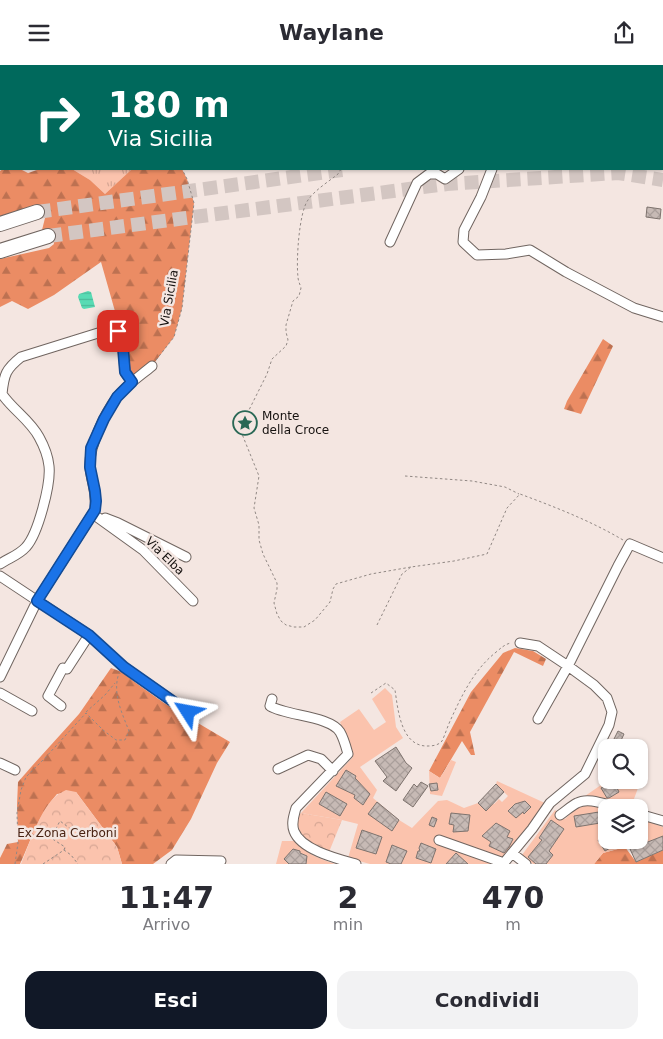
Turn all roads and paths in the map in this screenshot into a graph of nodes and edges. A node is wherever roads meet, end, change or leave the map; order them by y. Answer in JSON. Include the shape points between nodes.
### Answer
{"nodes":[{"id":1,"x":183,"y":170,"type":"edge"},
{"id":2,"x":340,"y":170,"type":"edge"},
{"id":3,"x":458,"y":170,"type":"edge"},
{"id":4,"x":492,"y":170,"type":"edge"},
{"id":5,"x":37,"y":212,"type":"tunnel mouth"},
{"id":6,"x":0,"y":224,"type":"edge"},
{"id":7,"x":48,"y":236,"type":"tunnel mouth"},
{"id":8,"x":390,"y":242,"type":"dead end"},
{"id":9,"x":0,"y":251,"type":"edge"},
{"id":10,"x":663,"y":317,"type":"edge"},
{"id":11,"x":152,"y":366,"type":"joint"},
{"id":12,"x":132,"y":382,"type":"junction"},
{"id":13,"x":405,"y":477,"type":"dead end"},
{"id":14,"x":520,"y":494,"type":"junction"},
{"id":15,"x":92,"y":514,"type":"junction"},
{"id":16,"x":630,"y":545,"type":"junction"},
{"id":17,"x":186,"y":557,"type":"dead end"},
{"id":18,"x":663,"y":557,"type":"edge"},
{"id":19,"x":0,"y":563,"type":"edge"},
{"id":20,"x":411,"y":567,"type":"junction"},
{"id":21,"x":0,"y":577,"type":"edge"},
{"id":22,"x":37,"y":601,"type":"junction"},
{"id":23,"x":193,"y":601,"type":"dead end"},
{"id":24,"x":377,"y":625,"type":"dead end"},
{"id":25,"x":89,"y":635,"type":"junction"},
{"id":26,"x":520,"y":643,"type":"joint"},
{"id":27,"x":568,"y":666,"type":"junction"},
{"id":28,"x":124,"y":667,"type":"junction"},
{"id":29,"x":0,"y":677,"type":"edge"},
{"id":30,"x":116,"y":683,"type":"junction"},
{"id":31,"x":0,"y":693,"type":"edge"},
{"id":32,"x":371,"y":693,"type":"dead end"},
{"id":33,"x":272,"y":699,"type":"dead end"},
{"id":34,"x":61,"y":706,"type":"dead end"},
{"id":35,"x":32,"y":711,"type":"dead end"},
{"id":36,"x":188,"y":712,"type":"dead end"},
{"id":37,"x":86,"y":713,"type":"junction"},
{"id":38,"x":538,"y":719,"type":"dead end"},
{"id":39,"x":0,"y":763,"type":"edge"},
{"id":40,"x":278,"y":769,"type":"dead end"},
{"id":41,"x":15,"y":770,"type":"dead end"},
{"id":42,"x":333,"y":771,"type":"junction"},
{"id":43,"x":598,"y":802,"type":"edge"},
{"id":44,"x":560,"y":815,"type":"dead end"},
{"id":45,"x":648,"y":817,"type":"edge"},
{"id":46,"x":663,"y":821,"type":"edge"},
{"id":47,"x":72,"y":829,"type":"dead end"},
{"id":48,"x":439,"y":840,"type":"dead end"},
{"id":49,"x":64,"y":850,"type":"junction"},
{"id":50,"x":512,"y":853,"type":"junction"},
{"id":51,"x":221,"y":861,"type":"dead end"},
{"id":52,"x":16,"y":864,"type":"edge"},
{"id":53,"x":43,"y":864,"type":"edge"},
{"id":54,"x":78,"y":864,"type":"edge"},
{"id":55,"x":171,"y":864,"type":"edge"},
{"id":56,"x":356,"y":864,"type":"edge"},
{"id":57,"x":504,"y":864,"type":"edge"},
{"id":58,"x":526,"y":864,"type":"edge"}],
"edges":[{"from":1,"to":11,"type":"path","name":"Via Sicilia","via":[[194,203],[182,308],[174,337]]},
{"from":2,"to":20,"type":"path","via":[[308,200],[303,211],[298,243],[301,288],[299,296],[292,301],[286,325],[288,340],[272,359],[245,418],[242,434],[259,476],[254,508],[259,540],[277,583],[274,603],[277,614],[286,625],[294,627],[304,627],[315,620],[330,602],[336,584]]},
{"from":3,"to":8,"type":"street","via":[[445,179],[437,174],[429,175],[417,183]]},
{"from":4,"to":10,"type":"street","via":[[464,230],[463,242],[477,255],[530,250],[634,308]]},
{"from":5,"to":6,"type":"highway"},
{"from":7,"to":9,"type":"highway"},
{"from":11,"to":12,"type":"street"},
{"from":12,"to":15,"type":"street","via":[[117,397],[91,448],[90,467],[96,501]]},
{"from":12,"to":19,"type":"street","via":[[125,372],[122,336],[111,329],[22,357],[10,366],[3,379],[2,394],[38,435],[46,451],[50,480],[32,538],[19,553]]},
{"from":13,"to":14,"type":"path","via":[[472,481],[505,487]]},
{"from":14,"to":16,"type":"path","via":[[603,528]]},
{"from":14,"to":20,"type":"path","via":[[507,508],[487,554]]},
{"from":15,"to":17,"type":"street","via":[[118,523]]},
{"from":15,"to":22,"type":"street"},
{"from":15,"to":23,"type":"street","name":"Via Elba","via":[[143,549]]},
{"from":16,"to":18,"type":"street"},
{"from":16,"to":27,"type":"street"},
{"from":20,"to":24,"type":"path","via":[[402,575]]},
{"from":21,"to":22,"type":"street"},
{"from":22,"to":25,"type":"street"},
{"from":22,"to":29,"type":"street"},
{"from":25,"to":28,"type":"street"},
{"from":25,"to":34,"type":"street","via":[[67,669],[62,668],[48,696]]},
{"from":26,"to":27,"type":"street","via":[[538,647]]},
{"from":26,"to":32,"type":"path","via":[[506,644],[485,661],[462,693],[442,742],[434,746],[424,747],[410,740],[399,719],[395,690],[386,683]]},
{"from":27,"to":38,"type":"street"},
{"from":27,"to":50,"type":"street","via":[[607,698],[612,712],[609,725],[585,774],[550,803]]},
{"from":28,"to":30,"type":"path"},
{"from":28,"to":36,"type":"street"},
{"from":30,"to":37,"type":"path"},
{"from":30,"to":37,"type":"path","via":[[129,731],[126,740],[116,740]]},
{"from":31,"to":35,"type":"street"},
{"from":33,"to":42,"type":"street","via":[[270,706],[278,711],[327,721],[339,730],[348,755]]},
{"from":37,"to":52,"type":"path","via":[[26,777],[17,813]]},
{"from":39,"to":41,"type":"street"},
{"from":40,"to":42,"type":"street","via":[[308,755],[321,759]]},
{"from":42,"to":56,"type":"street","via":[[296,807],[294,832],[305,844],[321,853]]},
{"from":43,"to":44,"type":"street","via":[[578,803]]},
{"from":45,"to":46,"type":"street"},
{"from":47,"to":49,"type":"path","via":[[60,821],[51,838],[65,847]]},
{"from":48,"to":57,"type":"street"},
{"from":49,"to":53,"type":"path"},
{"from":49,"to":54,"type":"path"},
{"from":50,"to":57,"type":"street"},
{"from":50,"to":58,"type":"street"},
{"from":51,"to":55,"type":"street","via":[[176,860]]}]}
